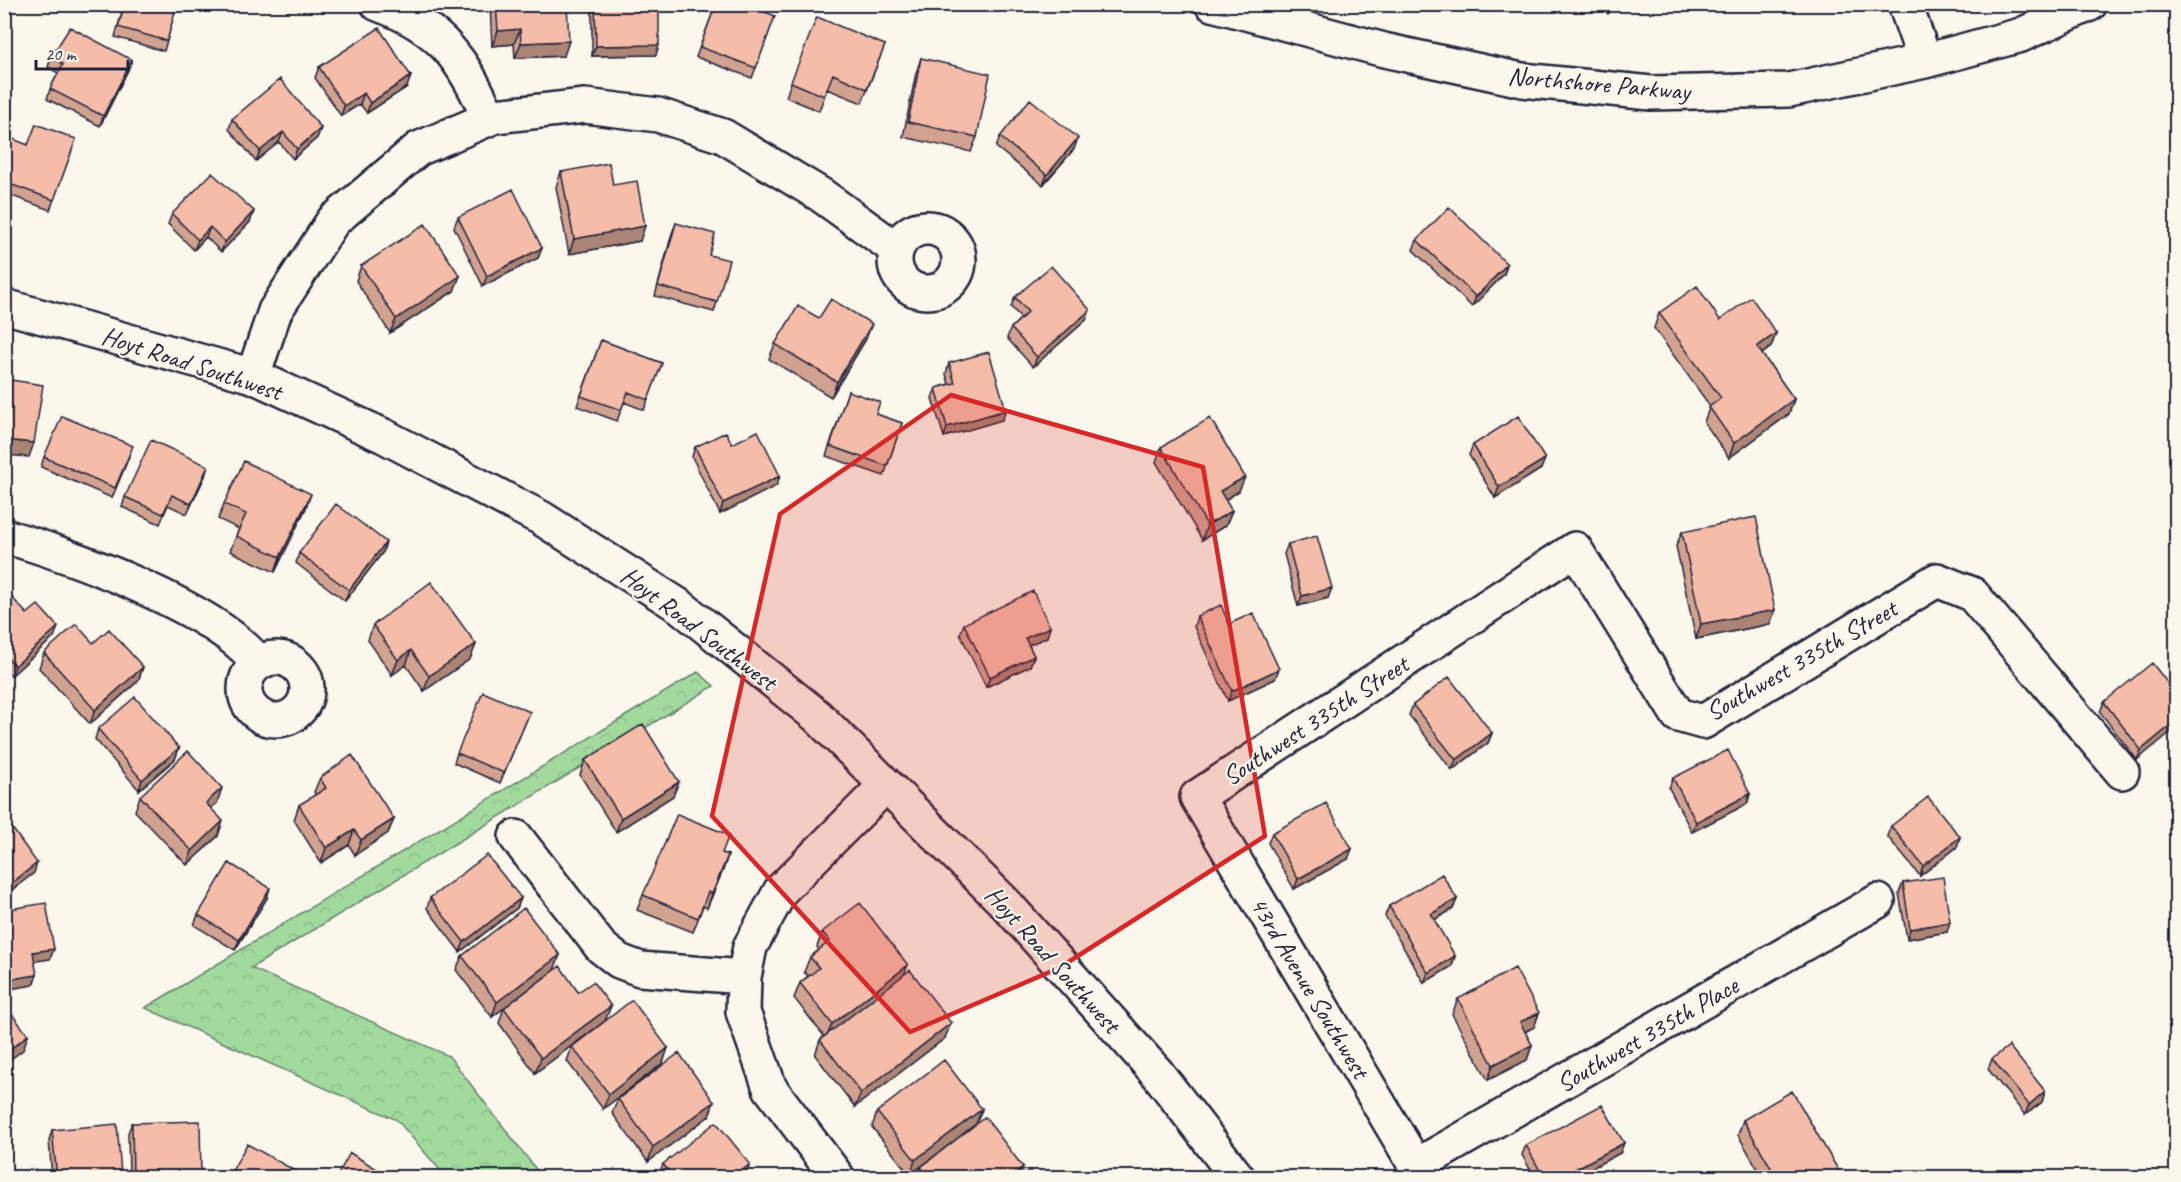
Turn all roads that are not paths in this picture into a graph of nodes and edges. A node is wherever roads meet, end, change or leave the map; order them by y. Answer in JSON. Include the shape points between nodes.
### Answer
{"nodes":[{"id":1,"x":378,"y":4,"type":"edge"},
{"id":2,"x":1212,"y":4,"type":"edge"},
{"id":3,"x":1905,"y":4,"type":"edge"},
{"id":4,"x":2090,"y":4,"type":"edge"},
{"id":5,"x":1925,"y":61,"type":"junction"},
{"id":6,"x":489,"y":118,"type":"junction"},
{"id":7,"x":896,"y":249,"type":"dead end"},
{"id":8,"x":4,"y":306,"type":"edge"},
{"id":9,"x":254,"y":376,"type":"junction"},
{"id":10,"x":4,"y":536,"type":"edge"},
{"id":11,"x":258,"y":663,"type":"dead end"},
{"id":12,"x":2122,"y":772,"type":"dead end"},
{"id":13,"x":886,"y":785,"type":"junction"},
{"id":14,"x":1197,"y":797,"type":"joint"},
{"id":15,"x":516,"y":837,"type":"dead end"},
{"id":16,"x":1878,"y":901,"type":"dead end"},
{"id":17,"x":744,"y":977,"type":"junction"},
{"id":18,"x":1420,"y":1172,"type":"edge"},
{"id":19,"x":838,"y":1178,"type":"edge"},
{"id":20,"x":1238,"y":1178,"type":"edge"}],
"edges":[{"from":1,"to":6,"type":"street","via":[[406,14],[443,40],[471,76]]},
{"from":2,"to":5,"type":"street","name":"Northshore Parkway","via":[[1384,50],[1522,80],[1652,93],[1789,90]]},
{"from":3,"to":5,"type":"street"},
{"from":4,"to":5,"type":"street","name":"Northshore Parkway","via":[[2021,35]]},
{"from":6,"to":7,"type":"street","via":[[585,106],[658,115],[690,125],[723,136],[821,195]]},
{"from":6,"to":9,"type":"street","via":[[418,149],[333,222],[275,311]]},
{"from":8,"to":9,"type":"street","name":"Hoyt Road Southwest"},
{"from":9,"to":13,"type":"street","name":"Hoyt Road Southwest","via":[[384,436],[541,518],[681,607],[816,716]]},
{"from":10,"to":11,"type":"street","via":[[46,548],[154,594],[226,631]]},
{"from":12,"to":14,"type":"street","name":"Southwest 335th Street","via":[[1972,594],[1937,580],[1703,722],[1678,715],[1575,549]]},
{"from":13,"to":17,"type":"street","via":[[781,890],[750,947]]},
{"from":13,"to":20,"type":"street","name":"Hoyt Road Southwest","via":[[1005,903],[1158,1074]]},
{"from":14,"to":18,"type":"street","name":"43rd Avenue Southwest"},
{"from":15,"to":17,"type":"street","via":[[601,947],[619,961],[640,969]]},
{"from":16,"to":18,"type":"street","name":"Southwest 335th Place"},
{"from":17,"to":19,"type":"street","via":[[743,1012],[770,1088]]}]}
